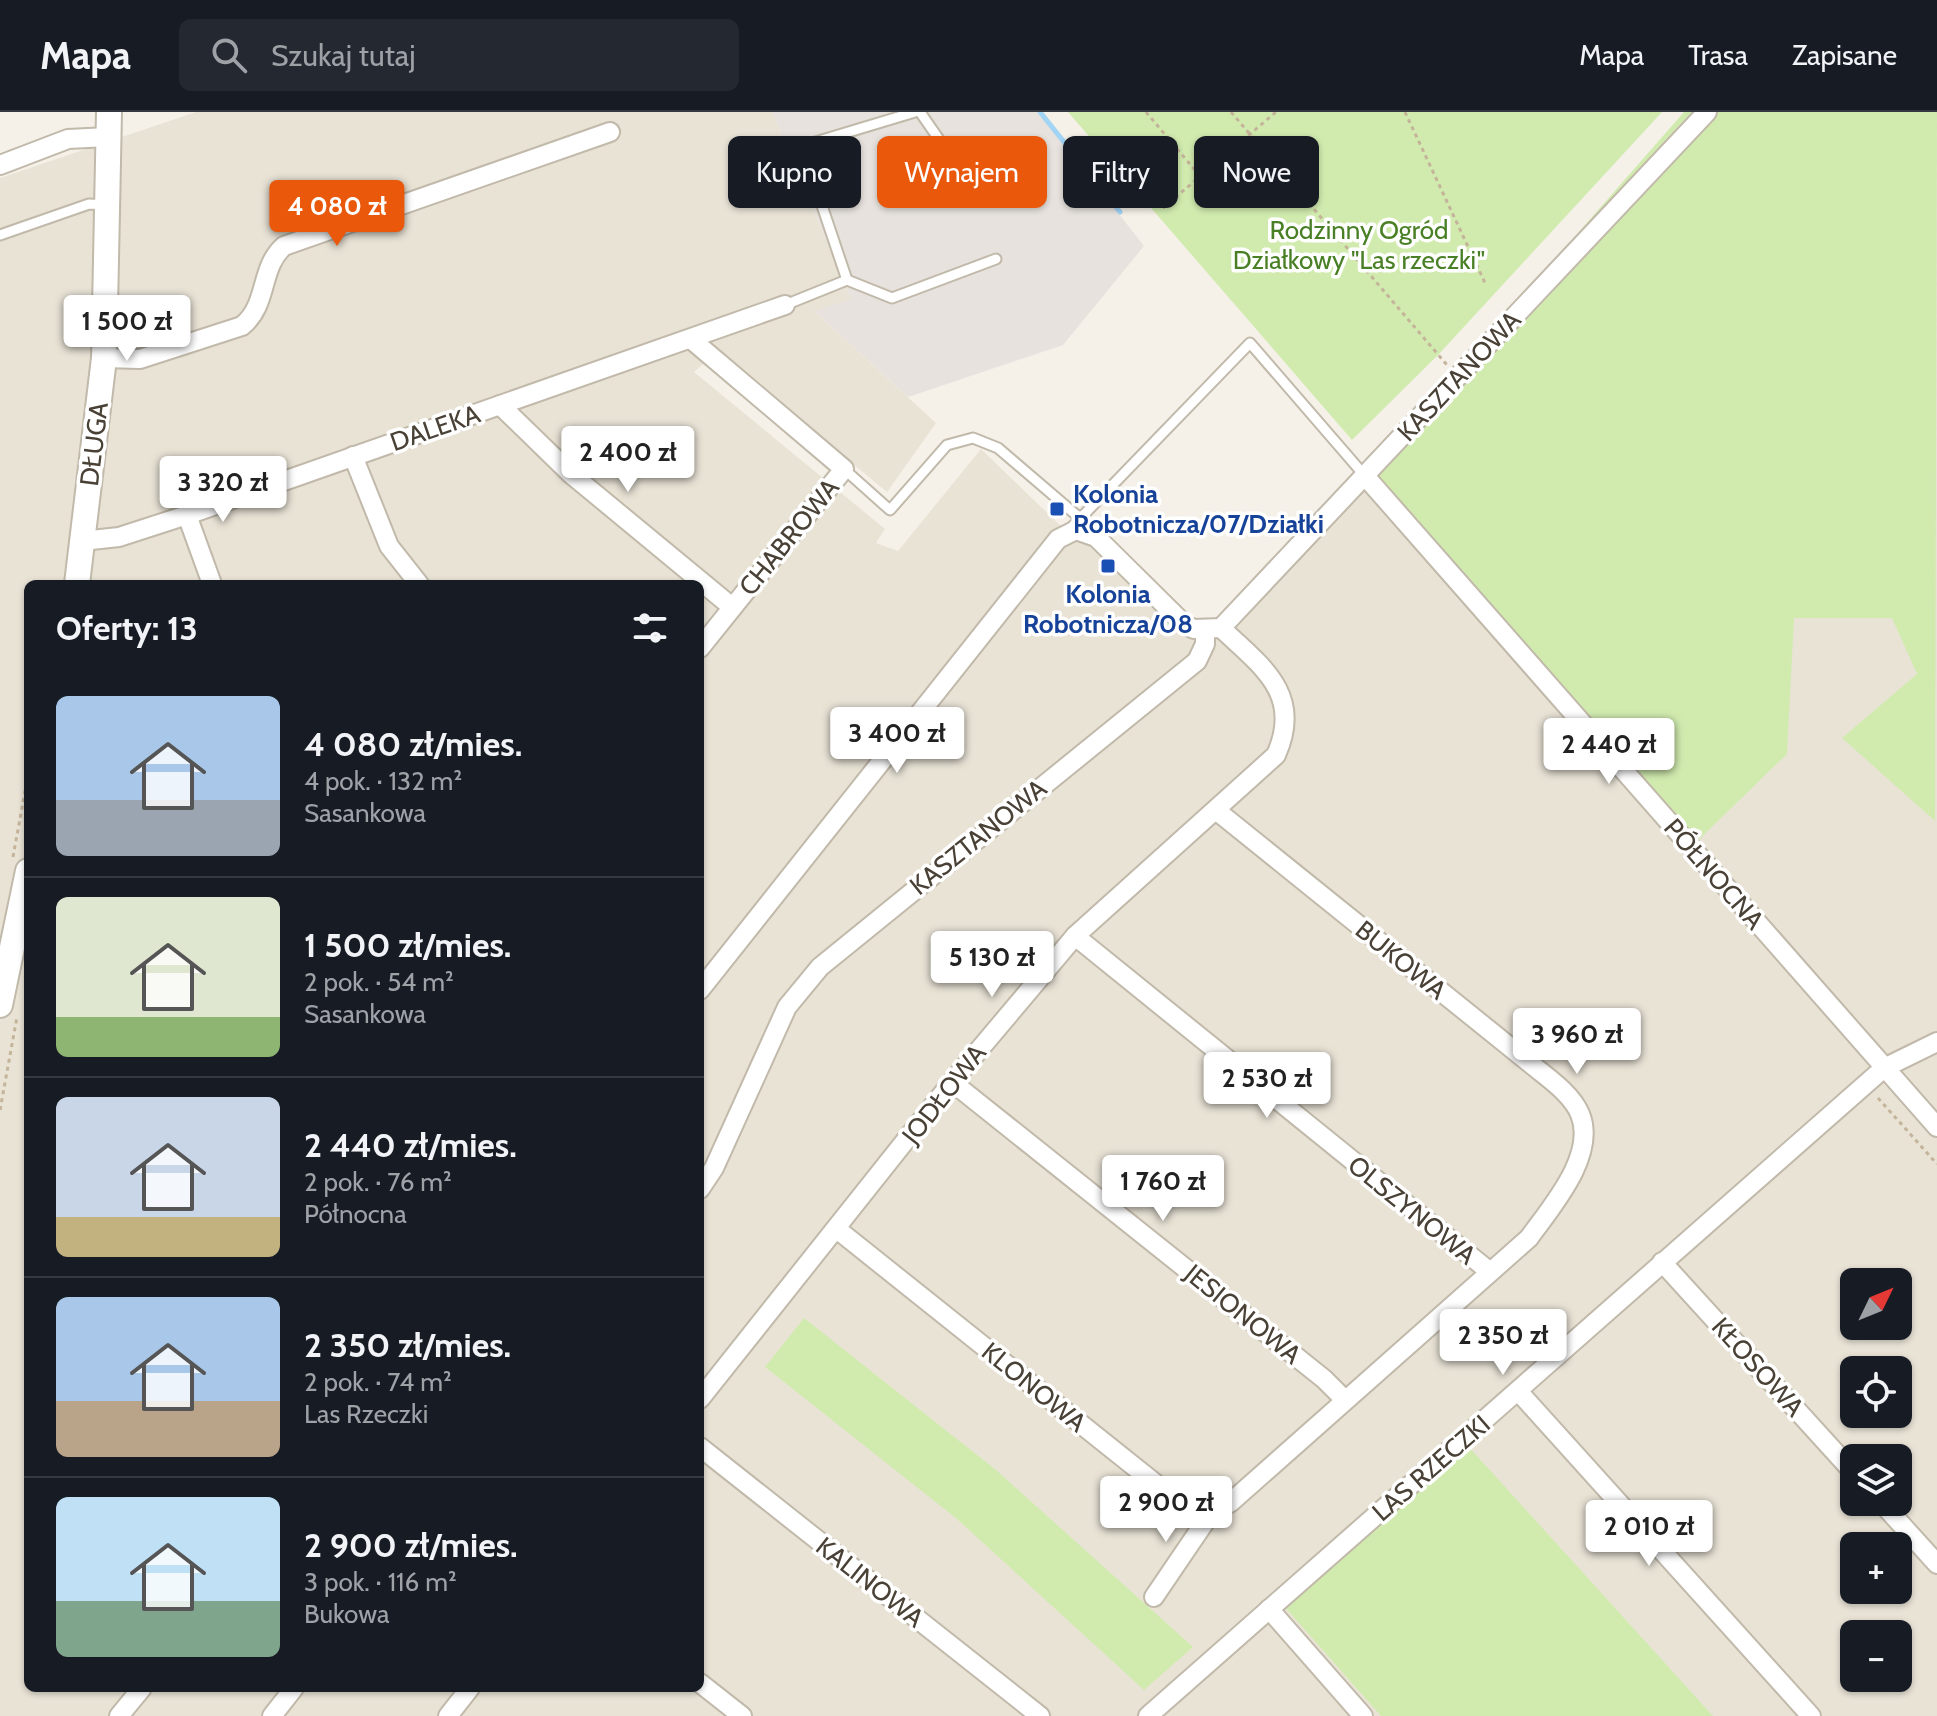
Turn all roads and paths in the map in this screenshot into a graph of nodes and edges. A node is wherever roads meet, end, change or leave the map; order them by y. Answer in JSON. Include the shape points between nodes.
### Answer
{"nodes":[{"id":1,"x":109,"y":112,"type":"edge"},
{"id":2,"x":918,"y":112,"type":"edge"},
{"id":3,"x":1146,"y":112,"type":"edge"},
{"id":4,"x":1231,"y":112,"type":"edge"},
{"id":5,"x":1276,"y":112,"type":"edge"},
{"id":6,"x":1405,"y":112,"type":"edge"},
{"id":7,"x":1707,"y":112,"type":"edge"},
{"id":8,"x":610,"y":132,"type":"dead end"},
{"id":9,"x":1250,"y":134,"type":"junction"},
{"id":10,"x":936,"y":136,"type":"edge"},
{"id":11,"x":1248,"y":136,"type":"edge"},
{"id":12,"x":108,"y":137,"type":"junction"},
{"id":13,"x":0,"y":165,"type":"edge"},
{"id":14,"x":1194,"y":169,"type":"edge"},
{"id":15,"x":1194,"y":181,"type":"edge"},
{"id":16,"x":1178,"y":195,"type":"edge"},
{"id":17,"x":106,"y":205,"type":"junction"},
{"id":18,"x":0,"y":235,"type":"edge"},
{"id":19,"x":996,"y":259,"type":"dead end"},
{"id":20,"x":847,"y":280,"type":"junction"},
{"id":21,"x":1486,"y":285,"type":"dead end"},
{"id":22,"x":785,"y":305,"type":"joint"},
{"id":23,"x":692,"y":340,"type":"junction"},
{"id":24,"x":104,"y":358,"type":"junction"},
{"id":25,"x":1458,"y":376,"type":"junction"},
{"id":26,"x":500,"y":405,"type":"junction"},
{"id":27,"x":353,"y":456,"type":"junction"},
{"id":28,"x":844,"y":469,"type":"junction"},
{"id":29,"x":1365,"y":476,"type":"junction"},
{"id":30,"x":187,"y":515,"type":"junction"},
{"id":31,"x":1074,"y":525,"type":"junction"},
{"id":32,"x":82,"y":541,"type":"junction"},
{"id":33,"x":77,"y":580,"type":"edge"},
{"id":34,"x":211,"y":580,"type":"edge"},
{"id":35,"x":416,"y":580,"type":"edge"},
{"id":36,"x":699,"y":580,"type":"edge"},
{"id":37,"x":704,"y":584,"type":"edge"},
{"id":38,"x":732,"y":607,"type":"junction"},
{"id":39,"x":1213,"y":629,"type":"junction"},
{"id":40,"x":704,"y":643,"type":"edge"},
{"id":41,"x":1217,"y":811,"type":"junction"},
{"id":42,"x":24,"y":858,"type":"edge"},
{"id":43,"x":23,"y":879,"type":"edge"},
{"id":44,"x":1075,"y":936,"type":"junction"},
{"id":45,"x":4,"y":963,"type":"edge"},
{"id":46,"x":704,"y":985,"type":"edge"},
{"id":47,"x":9,"y":1008,"type":"edge"},
{"id":48,"x":1937,"y":1042,"type":"edge"},
{"id":49,"x":1884,"y":1068,"type":"junction"},
{"id":50,"x":952,"y":1082,"type":"junction"},
{"id":51,"x":1884,"y":1104,"type":"dead end"},
{"id":52,"x":0,"y":1110,"type":"edge"},
{"id":53,"x":1937,"y":1127,"type":"edge"},
{"id":54,"x":1937,"y":1164,"type":"edge"},
{"id":55,"x":704,"y":1183,"type":"edge"},
{"id":56,"x":838,"y":1230,"type":"junction"},
{"id":57,"x":1662,"y":1262,"type":"junction"},
{"id":58,"x":1489,"y":1271,"type":"junction"},
{"id":59,"x":1518,"y":1391,"type":"junction"},
{"id":60,"x":704,"y":1394,"type":"edge"},
{"id":61,"x":1344,"y":1399,"type":"junction"},
{"id":62,"x":704,"y":1450,"type":"edge"},
{"id":63,"x":1840,"y":1458,"type":"edge"},
{"id":64,"x":1211,"y":1513,"type":"junction"},
{"id":65,"x":1894,"y":1516,"type":"edge"},
{"id":66,"x":1937,"y":1564,"type":"edge"},
{"id":67,"x":1154,"y":1597,"type":"dead end"},
{"id":68,"x":1269,"y":1609,"type":"junction"},
{"id":69,"x":704,"y":1686,"type":"edge"},
{"id":70,"x":139,"y":1692,"type":"edge"},
{"id":71,"x":291,"y":1692,"type":"edge"},
{"id":72,"x":467,"y":1692,"type":"edge"},
{"id":73,"x":119,"y":1716,"type":"edge"},
{"id":74,"x":272,"y":1716,"type":"edge"},
{"id":75,"x":448,"y":1716,"type":"edge"},
{"id":76,"x":742,"y":1716,"type":"edge"},
{"id":77,"x":1040,"y":1716,"type":"edge"},
{"id":78,"x":1148,"y":1716,"type":"edge"},
{"id":79,"x":1363,"y":1716,"type":"edge"},
{"id":80,"x":1811,"y":1716,"type":"edge"}],
"edges":[{"from":1,"to":12,"type":"street","name":"DŁUGA"},
{"from":2,"to":10,"type":"lane"},
{"from":2,"to":20,"type":"lane","via":[[802,146]]},
{"from":3,"to":14,"type":"path"},
{"from":4,"to":9,"type":"path"},
{"from":5,"to":9,"type":"path"},
{"from":6,"to":21,"type":"path"},
{"from":7,"to":25,"type":"street","name":"KASZTANOWA"},
{"from":8,"to":24,"type":"street","via":[[292,242],[273,255],[256,314],[242,326],[140,359]]},
{"from":9,"to":11,"type":"path"},
{"from":9,"to":25,"type":"path"},
{"from":12,"to":13,"type":"street","via":[[68,139]]},
{"from":12,"to":17,"type":"street","name":"DŁUGA"},
{"from":15,"to":16,"type":"path"},
{"from":17,"to":18,"type":"lane","via":[[89,204]]},
{"from":17,"to":24,"type":"street","name":"DŁUGA"},
{"from":19,"to":20,"type":"lane","via":[[892,298]]},
{"from":20,"to":22,"type":"lane"},
{"from":22,"to":23,"type":"street","name":"DALEKA"},
{"from":23,"to":26,"type":"street","name":"DALEKA"},
{"from":23,"to":28,"type":"street","name":"CHABROWA"},
{"from":24,"to":32,"type":"street","name":"DŁUGA"},
{"from":25,"to":29,"type":"street","name":"KASZTANOWA"},
{"from":26,"to":27,"type":"street","name":"DALEKA"},
{"from":26,"to":36,"type":"street","via":[[571,474]]},
{"from":27,"to":30,"type":"street","name":"DALEKA"},
{"from":27,"to":35,"type":"street","via":[[389,546]]},
{"from":28,"to":31,"type":"lane","via":[[890,510],[947,445],[973,438],[998,448]]},
{"from":28,"to":38,"type":"street","name":"CHABROWA"},
{"from":29,"to":31,"type":"lane","via":[[1250,343]]},
{"from":29,"to":39,"type":"street","name":"KASZTANOWA"},
{"from":29,"to":49,"type":"street","name":"PÓŁNOCNA"},
{"from":30,"to":32,"type":"street","name":"DALEKA","via":[[119,537]]},
{"from":30,"to":34,"type":"street"},
{"from":31,"to":39,"type":"street","via":[[1096,537],[1185,625]]},
{"from":31,"to":46,"type":"street"},
{"from":32,"to":33,"type":"street","name":"DŁUGA"},
{"from":37,"to":38,"type":"street"},
{"from":38,"to":40,"type":"street","name":"CHABROWA"},
{"from":39,"to":41,"type":"street","name":"JODŁOWA","via":[[1277,686],[1287,717],[1276,755]]},
{"from":39,"to":55,"type":"street","name":"KASZTANOWA","via":[[1197,661],[802,986],[787,1007]]},
{"from":41,"to":44,"type":"street","name":"JODŁOWA"},
{"from":41,"to":58,"type":"street","name":"BUKOWA","via":[[1556,1084],[1580,1113],[1584,1135],[1560,1195],[1529,1238]]},
{"from":42,"to":43,"type":"path"},
{"from":43,"to":45,"type":"street"},
{"from":44,"to":50,"type":"street","name":"JODŁOWA"},
{"from":44,"to":58,"type":"street","name":"OLSZYNOWA"},
{"from":45,"to":47,"type":"street"},
{"from":47,"to":52,"type":"path"},
{"from":48,"to":49,"type":"street","name":"LAS RZECZKI"},
{"from":49,"to":53,"type":"street","name":"PÓŁNOCNA"},
{"from":49,"to":57,"type":"street","name":"LAS RZECZKI"},
{"from":50,"to":56,"type":"street","name":"JODŁOWA"},
{"from":50,"to":61,"type":"street","name":"JESIONOWA"},
{"from":51,"to":54,"type":"path"},
{"from":56,"to":60,"type":"street","name":"JODŁOWA"},
{"from":56,"to":64,"type":"street","name":"KLONOWA","via":[[1161,1488],[1189,1508]]},
{"from":57,"to":59,"type":"street","name":"LAS RZECZKI"},
{"from":57,"to":63,"type":"street","name":"KŁOSOWA"},
{"from":58,"to":61,"type":"street","name":"BUKOWA"},
{"from":59,"to":68,"type":"street","name":"LAS RZECZKI"},
{"from":59,"to":80,"type":"street"},
{"from":61,"to":64,"type":"street","via":[[1231,1502]]},
{"from":62,"to":77,"type":"street","name":"KALINOWA"},
{"from":64,"to":67,"type":"street"},
{"from":65,"to":66,"type":"street"},
{"from":68,"to":78,"type":"street","name":"LAS RZECZKI"},
{"from":68,"to":79,"type":"street"},
{"from":69,"to":76,"type":"street"},
{"from":70,"to":73,"type":"street"},
{"from":71,"to":74,"type":"street"},
{"from":72,"to":75,"type":"street"}]}
